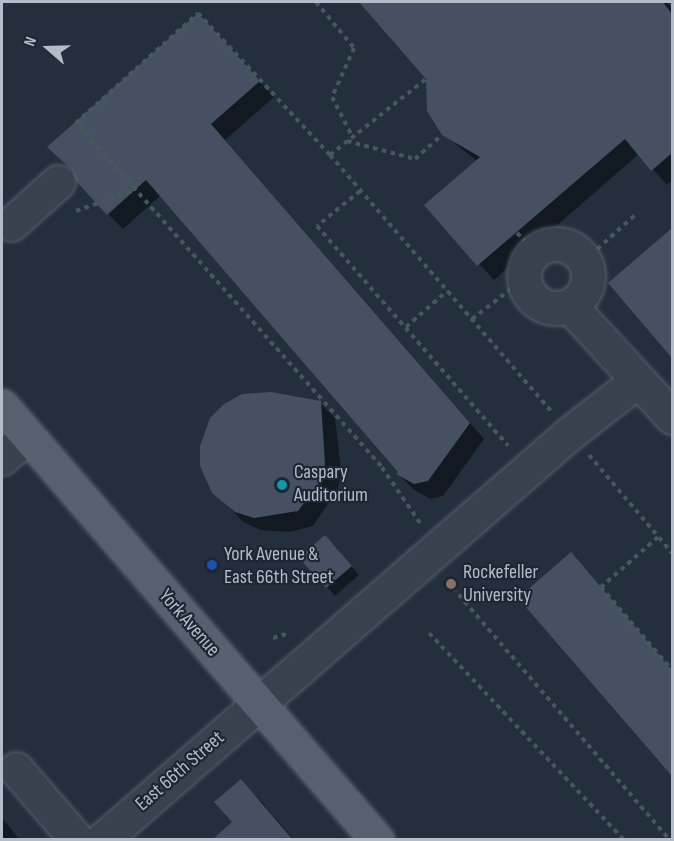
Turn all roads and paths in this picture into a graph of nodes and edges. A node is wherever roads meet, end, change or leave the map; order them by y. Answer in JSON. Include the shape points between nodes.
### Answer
{"nodes":[{"id":1,"x":316,"y":2,"type":"edge"},
{"id":2,"x":426,"y":79,"type":"dead end"},
{"id":3,"x":442,"y":135,"type":"dead end"},
{"id":4,"x":352,"y":136,"type":"junction"},
{"id":5,"x":346,"y":141,"type":"junction"},
{"id":6,"x":330,"y":155,"type":"junction"},
{"id":7,"x":58,"y":182,"type":"dead end"},
{"id":8,"x":360,"y":191,"type":"junction"},
{"id":9,"x":635,"y":215,"type":"dead end"},
{"id":10,"x":5,"y":223,"type":"edge"},
{"id":11,"x":526,"y":254,"type":"junction"},
{"id":12,"x":584,"y":261,"type":"junction"},
{"id":13,"x":447,"y":291,"type":"junction"},
{"id":14,"x":570,"y":306,"type":"junction"},
{"id":15,"x":472,"y":319,"type":"junction"},
{"id":16,"x":405,"y":327,"type":"junction"},
{"id":17,"x":638,"y":380,"type":"junction"},
{"id":18,"x":2,"y":406,"type":"edge"},
{"id":19,"x":672,"y":417,"type":"edge"},
{"id":20,"x":559,"y":420,"type":"dead end"},
{"id":21,"x":27,"y":436,"type":"junction"},
{"id":22,"x":583,"y":447,"type":"dead end"},
{"id":23,"x":510,"y":448,"type":"dead end"},
{"id":24,"x":2,"y":458,"type":"edge"},
{"id":25,"x":426,"y":532,"type":"dead end"},
{"id":26,"x":658,"y":537,"type":"junction"},
{"id":27,"x":672,"y":554,"type":"edge"},
{"id":28,"x":439,"y":572,"type":"dead end"},
{"id":29,"x":429,"y":633,"type":"dead end"},
{"id":30,"x":672,"y":670,"type":"edge"},
{"id":31,"x":258,"y":703,"type":"junction"},
{"id":32,"x":16,"y":769,"type":"dead end"},
{"id":33,"x":76,"y":840,"type":"edge"},
{"id":34,"x":102,"y":840,"type":"edge"},
{"id":35,"x":376,"y":840,"type":"edge"},
{"id":36,"x":624,"y":840,"type":"edge"},
{"id":37,"x":670,"y":840,"type":"edge"}],
"edges":[{"from":1,"to":4,"type":"path","via":[[354,48],[332,98]]},
{"from":2,"to":4,"type":"path"},
{"from":3,"to":5,"type":"path","via":[[415,159]]},
{"from":4,"to":5,"type":"path"},
{"from":5,"to":6,"type":"path"},
{"from":6,"to":8,"type":"path"},
{"from":6,"to":25,"type":"path","via":[[198,13],[76,123],[381,466]]},
{"from":7,"to":10,"type":"street"},
{"from":8,"to":13,"type":"path"},
{"from":8,"to":16,"type":"path","via":[[316,226]]},
{"from":9,"to":12,"type":"path"},
{"from":11,"to":12,"type":"street","via":[[561,244]]},
{"from":11,"to":14,"type":"street","via":[[526,290],[537,303],[553,309]]},
{"from":11,"to":15,"type":"path"},
{"from":12,"to":14,"type":"street","via":[[586,286]]},
{"from":13,"to":15,"type":"path"},
{"from":13,"to":16,"type":"path"},
{"from":14,"to":17,"type":"street"},
{"from":15,"to":20,"type":"path"},
{"from":16,"to":23,"type":"path"},
{"from":17,"to":19,"type":"street"},
{"from":17,"to":31,"type":"street","name":"East 66th Street","via":[[570,433]]},
{"from":18,"to":21,"type":"main road","name":"York Avenue"},
{"from":21,"to":24,"type":"street"},
{"from":21,"to":31,"type":"main road","name":"York Avenue"},
{"from":22,"to":26,"type":"path"},
{"from":26,"to":27,"type":"path"},
{"from":26,"to":30,"type":"path","via":[[601,587]]},
{"from":28,"to":37,"type":"path"},
{"from":29,"to":36,"type":"path"},
{"from":31,"to":34,"type":"street","name":"East 66th Street"},
{"from":31,"to":35,"type":"main road","name":"York Avenue"},
{"from":32,"to":33,"type":"street"}]}
